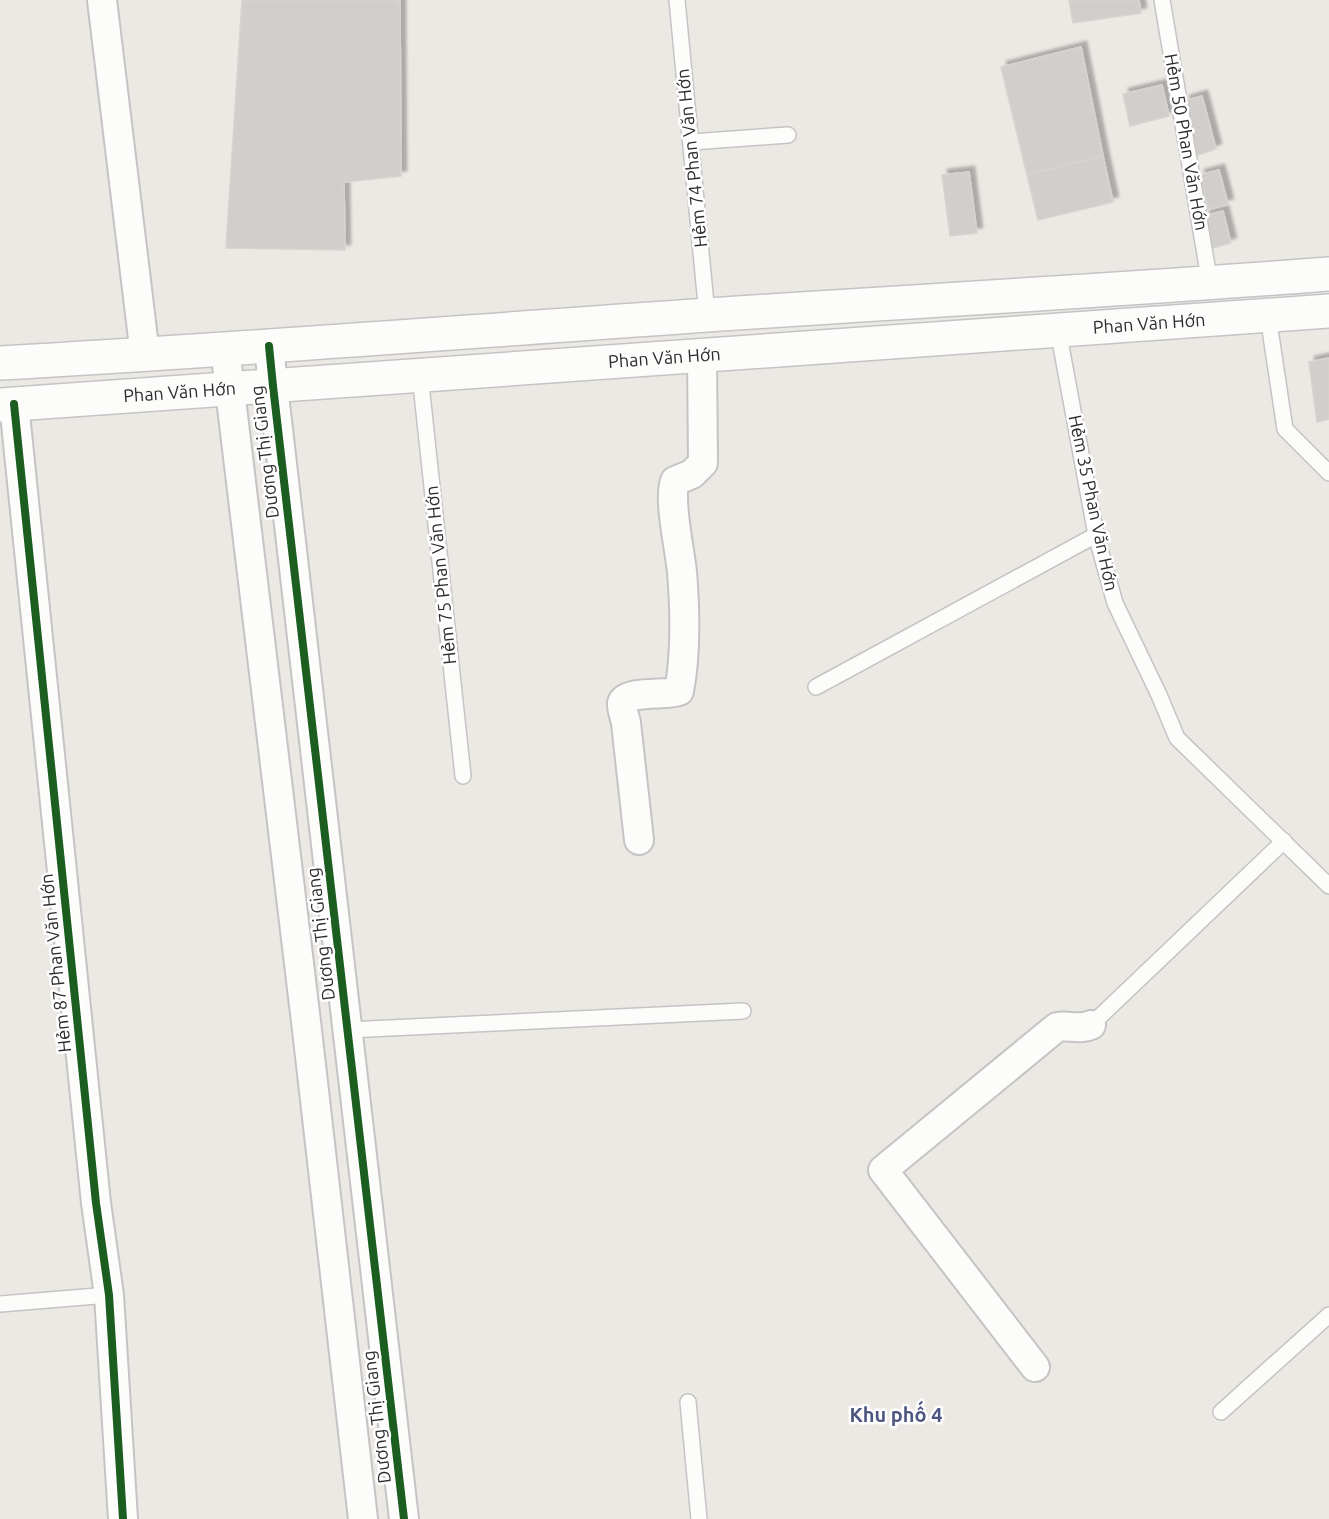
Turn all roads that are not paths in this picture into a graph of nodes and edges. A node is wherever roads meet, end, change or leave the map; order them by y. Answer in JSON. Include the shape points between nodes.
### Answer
{"nodes":[{"id":1,"x":102,"y":0,"type":"edge"},
{"id":2,"x":677,"y":0,"type":"edge"},
{"id":3,"x":1162,"y":0,"type":"edge"},
{"id":4,"x":788,"y":135,"type":"dead end"},
{"id":5,"x":691,"y":142,"type":"junction"},
{"id":6,"x":1329,"y":274,"type":"edge"},
{"id":7,"x":1210,"y":284,"type":"junction"},
{"id":8,"x":1329,"y":311,"type":"edge"},
{"id":9,"x":707,"y":315,"type":"junction"},
{"id":10,"x":1268,"y":316,"type":"junction"},
{"id":11,"x":1058,"y":330,"type":"junction"},
{"id":12,"x":269,"y":346,"type":"junction"},
{"id":13,"x":225,"y":349,"type":"junction"},
{"id":14,"x":146,"y":355,"type":"junction"},
{"id":15,"x":702,"y":355,"type":"junction"},
{"id":16,"x":0,"y":363,"type":"edge"},
{"id":17,"x":420,"y":375,"type":"junction"},
{"id":18,"x":273,"y":386,"type":"junction"},
{"id":19,"x":229,"y":388,"type":"junction"},
{"id":20,"x":7,"y":404,"type":"edge"},
{"id":21,"x":1329,"y":473,"type":"edge"},
{"id":22,"x":1096,"y":535,"type":"junction"},
{"id":23,"x":816,"y":687,"type":"dead end"},
{"id":24,"x":463,"y":776,"type":"dead end"},
{"id":25,"x":639,"y":840,"type":"dead end"},
{"id":26,"x":1284,"y":842,"type":"junction"},
{"id":27,"x":1329,"y":886,"type":"edge"},
{"id":28,"x":743,"y":1011,"type":"dead end"},
{"id":29,"x":1091,"y":1025,"type":"joint"},
{"id":30,"x":307,"y":1030,"type":"junction"},
{"id":31,"x":348,"y":1030,"type":"junction"},
{"id":32,"x":109,"y":1295,"type":"junction"},
{"id":33,"x":0,"y":1304,"type":"edge"},
{"id":34,"x":1329,"y":1315,"type":"edge"},
{"id":35,"x":1035,"y":1367,"type":"dead end"},
{"id":36,"x":688,"y":1402,"type":"dead end"},
{"id":37,"x":1221,"y":1412,"type":"dead end"},
{"id":38,"x":123,"y":1519,"type":"edge"},
{"id":39,"x":363,"y":1519,"type":"edge"},
{"id":40,"x":404,"y":1519,"type":"edge"},
{"id":41,"x":699,"y":1519,"type":"edge"}],
"edges":[{"from":1,"to":14,"type":"street"},
{"from":2,"to":5,"type":"lane","name":"Hẻm 74 Phan Văn Hớn"},
{"from":3,"to":7,"type":"lane","name":"Hẻm 50 Phan Văn Hớn"},
{"from":4,"to":5,"type":"lane"},
{"from":5,"to":9,"type":"lane","name":"Hẻm 74 Phan Văn Hớn"},
{"from":6,"to":7,"type":"main road","name":"Phan Văn Hớn"},
{"from":7,"to":9,"type":"main road","name":"Phan Văn Hớn"},
{"from":8,"to":10,"type":"main road","name":"Phan Văn Hớn"},
{"from":9,"to":12,"type":"main road","name":"Phan Văn Hớn"},
{"from":10,"to":11,"type":"main road","name":"Phan Văn Hớn"},
{"from":10,"to":21,"type":"lane","via":[[1285,429]]},
{"from":11,"to":15,"type":"main road","name":"Phan Văn Hớn"},
{"from":11,"to":22,"type":"lane","name":"Hẻm 35 Phan Văn Hớn"},
{"from":12,"to":13,"type":"main road","name":"Phan Văn Hớn"},
{"from":12,"to":18,"type":"street","name":"Dương Thị Giang"},
{"from":13,"to":14,"type":"main road","name":"Phan Văn Hớn"},
{"from":13,"to":19,"type":"street","name":"Dương Thị Giang"},
{"from":14,"to":16,"type":"main road","name":"Phan Văn Hớn"},
{"from":15,"to":17,"type":"main road","name":"Phan Văn Hớn"},
{"from":15,"to":25,"type":"street","via":[[703,463],[692,474],[675,481],[673,487],[683,598],[679,692],[647,693],[630,697],[622,704]]},
{"from":17,"to":18,"type":"main road","name":"Phan Văn Hớn"},
{"from":17,"to":24,"type":"lane","name":"Hẻm 75 Phan Văn Hớn"},
{"from":18,"to":19,"type":"main road","name":"Phan Văn Hớn"},
{"from":18,"to":31,"type":"street","name":"Dương Thị Giang"},
{"from":19,"to":20,"type":"main road","name":"Phan Văn Hớn"},
{"from":19,"to":30,"type":"street","name":"Dương Thị Giang"},
{"from":20,"to":32,"type":"street","name":"Hẻm 87 Phan Văn Hớn"},
{"from":22,"to":23,"type":"lane"},
{"from":22,"to":26,"type":"lane","name":"Hẻm 35 Phan Văn Hớn","via":[[1115,603],[1177,738]]},
{"from":26,"to":27,"type":"lane","name":"Hẻm 35 Phan Văn Hớn"},
{"from":26,"to":29,"type":"lane"},
{"from":28,"to":31,"type":"lane"},
{"from":29,"to":35,"type":"street","via":[[1056,1027],[882,1170]]},
{"from":30,"to":31,"type":"street"},
{"from":30,"to":39,"type":"street","name":"Dương Thị Giang"},
{"from":31,"to":40,"type":"street","name":"Dương Thị Giang"},
{"from":32,"to":33,"type":"lane"},
{"from":32,"to":38,"type":"street","name":"Hẻm 87 Phan Văn Hớn"},
{"from":34,"to":37,"type":"lane"},
{"from":36,"to":41,"type":"lane"}]}
